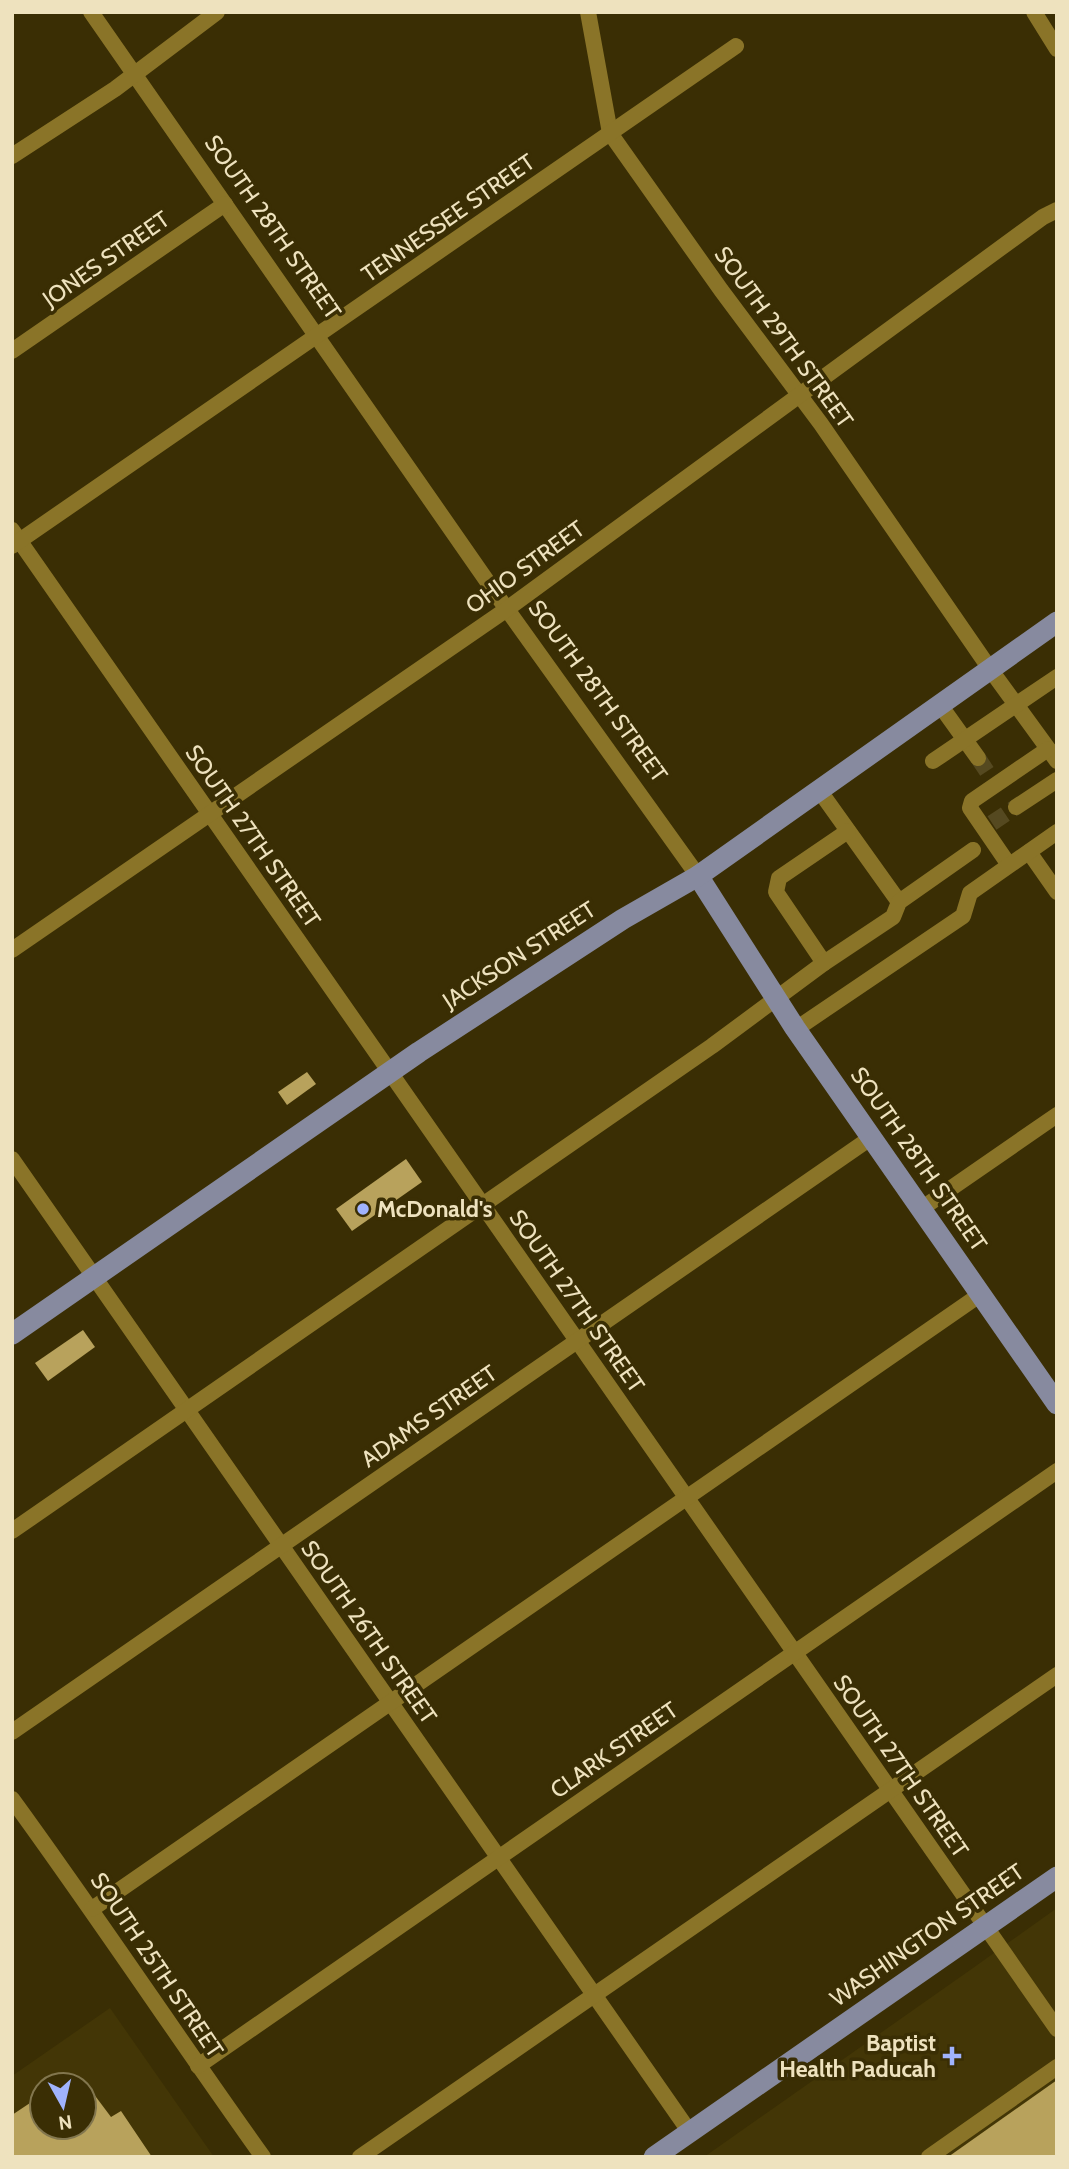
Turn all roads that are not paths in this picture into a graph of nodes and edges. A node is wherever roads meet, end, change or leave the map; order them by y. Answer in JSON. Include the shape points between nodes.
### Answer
{"nodes":[{"id":1,"x":91,"y":12,"type":"edge"},
{"id":2,"x":217,"y":12,"type":"edge"},
{"id":3,"x":588,"y":12,"type":"edge"},
{"id":4,"x":1034,"y":12,"type":"edge"},
{"id":5,"x":736,"y":46,"type":"dead end"},
{"id":6,"x":1057,"y":48,"type":"edge"},
{"id":7,"x":134,"y":75,"type":"junction"},
{"id":8,"x":610,"y":133,"type":"junction"},
{"id":9,"x":12,"y":156,"type":"edge"},
{"id":10,"x":225,"y":204,"type":"junction"},
{"id":11,"x":1057,"y":210,"type":"edge"},
{"id":12,"x":317,"y":336,"type":"junction"},
{"id":13,"x":12,"y":351,"type":"edge"},
{"id":14,"x":800,"y":396,"type":"junction"},
{"id":15,"x":15,"y":539,"type":"edge"},
{"id":16,"x":506,"y":609,"type":"junction"},
{"id":17,"x":1057,"y":622,"type":"edge"},
{"id":18,"x":990,"y":669,"type":"junction"},
{"id":19,"x":1057,"y":677,"type":"edge"},
{"id":20,"x":940,"y":705,"type":"junction"},
{"id":21,"x":1016,"y":705,"type":"junction"},
{"id":22,"x":965,"y":740,"type":"junction"},
{"id":23,"x":1052,"y":755,"type":"edge"},
{"id":24,"x":978,"y":758,"type":"tunnel mouth"},
{"id":25,"x":933,"y":761,"type":"dead end"},
{"id":26,"x":1057,"y":780,"type":"edge"},
{"id":27,"x":819,"y":790,"type":"junction"},
{"id":28,"x":1016,"y":807,"type":"tunnel mouth"},
{"id":29,"x":210,"y":814,"type":"junction"},
{"id":30,"x":848,"y":831,"type":"junction"},
{"id":31,"x":1057,"y":832,"type":"edge"},
{"id":32,"x":973,"y":850,"type":"dead end"},
{"id":33,"x":1029,"y":852,"type":"junction"},
{"id":34,"x":1009,"y":865,"type":"junction"},
{"id":35,"x":698,"y":876,"type":"junction"},
{"id":36,"x":1057,"y":892,"type":"edge"},
{"id":37,"x":900,"y":902,"type":"junction"},
{"id":38,"x":12,"y":950,"type":"edge"},
{"id":39,"x":824,"y":963,"type":"junction"},
{"id":40,"x":777,"y":999,"type":"junction"},
{"id":41,"x":796,"y":1029,"type":"junction"},
{"id":42,"x":390,"y":1072,"type":"junction"},
{"id":43,"x":1057,"y":1115,"type":"edge"},
{"id":44,"x":872,"y":1137,"type":"junction"},
{"id":45,"x":12,"y":1159,"type":"edge"},
{"id":46,"x":482,"y":1205,"type":"junction"},
{"id":47,"x":921,"y":1209,"type":"junction"},
{"id":48,"x":95,"y":1277,"type":"junction"},
{"id":49,"x":981,"y":1294,"type":"junction"},
{"id":50,"x":12,"y":1334,"type":"edge"},
{"id":51,"x":577,"y":1341,"type":"junction"},
{"id":52,"x":1057,"y":1404,"type":"edge"},
{"id":53,"x":187,"y":1410,"type":"junction"},
{"id":54,"x":1057,"y":1471,"type":"edge"},
{"id":55,"x":687,"y":1498,"type":"junction"},
{"id":56,"x":12,"y":1531,"type":"edge"},
{"id":57,"x":281,"y":1545,"type":"junction"},
{"id":58,"x":794,"y":1653,"type":"junction"},
{"id":59,"x":1057,"y":1675,"type":"edge"},
{"id":60,"x":391,"y":1702,"type":"junction"},
{"id":61,"x":12,"y":1732,"type":"edge"},
{"id":62,"x":890,"y":1790,"type":"junction"},
{"id":63,"x":12,"y":1799,"type":"edge"},
{"id":64,"x":499,"y":1857,"type":"junction"},
{"id":65,"x":1057,"y":1877,"type":"edge"},
{"id":66,"x":92,"y":1909,"type":"junction"},
{"id":67,"x":986,"y":1927,"type":"junction"},
{"id":68,"x":594,"y":1995,"type":"junction"},
{"id":69,"x":1057,"y":2029,"type":"edge"},
{"id":70,"x":198,"y":2066,"type":"junction"},
{"id":71,"x":1057,"y":2067,"type":"edge"},
{"id":72,"x":689,"y":2131,"type":"junction"},
{"id":73,"x":263,"y":2157,"type":"edge"},
{"id":74,"x":360,"y":2157,"type":"edge"},
{"id":75,"x":654,"y":2157,"type":"edge"},
{"id":76,"x":929,"y":2157,"type":"edge"}],
"edges":[{"from":1,"to":7,"type":"street","name":"SOUTH 28TH STREET"},
{"from":2,"to":7,"type":"street"},
{"from":3,"to":8,"type":"street","name":"SOUTH 29TH STREET"},
{"from":4,"to":6,"type":"street"},
{"from":5,"to":8,"type":"street","name":"TENNESSEE STREET"},
{"from":7,"to":9,"type":"street"},
{"from":7,"to":10,"type":"street","name":"SOUTH 28TH STREET"},
{"from":8,"to":12,"type":"street","name":"TENNESSEE STREET"},
{"from":8,"to":14,"type":"street","name":"SOUTH 29TH STREET"},
{"from":10,"to":12,"type":"street","name":"SOUTH 28TH STREET"},
{"from":10,"to":13,"type":"street","name":"JONES STREET"},
{"from":11,"to":14,"type":"street","name":"OHIO STREET"},
{"from":12,"to":15,"type":"street","name":"TENNESSEE STREET"},
{"from":12,"to":16,"type":"street","name":"SOUTH 28TH STREET"},
{"from":14,"to":16,"type":"street","name":"OHIO STREET"},
{"from":14,"to":18,"type":"street","name":"SOUTH 29TH STREET"},
{"from":15,"to":29,"type":"street","name":"SOUTH 27TH STREET"},
{"from":16,"to":29,"type":"street","name":"OHIO STREET"},
{"from":16,"to":35,"type":"street","name":"SOUTH 28TH STREET"},
{"from":17,"to":18,"type":"main road","name":"JACKSON STREET"},
{"from":18,"to":20,"type":"main road","name":"JACKSON STREET"},
{"from":18,"to":21,"type":"street","name":"SOUTH 29TH STREET"},
{"from":19,"to":21,"type":"street"},
{"from":20,"to":22,"type":"street"},
{"from":20,"to":27,"type":"main road","name":"JACKSON STREET"},
{"from":21,"to":22,"type":"street"},
{"from":21,"to":23,"type":"street","name":"SOUTH 29TH STREET"},
{"from":22,"to":24,"type":"street"},
{"from":22,"to":25,"type":"street"},
{"from":23,"to":34,"type":"street","via":[[993,780],[972,801],[970,808],[988,826]]},
{"from":26,"to":28,"type":"street"},
{"from":27,"to":30,"type":"street"},
{"from":27,"to":35,"type":"main road","name":"JACKSON STREET"},
{"from":29,"to":38,"type":"street","name":"OHIO STREET"},
{"from":29,"to":42,"type":"street","name":"SOUTH 27TH STREET"},
{"from":30,"to":37,"type":"street"},
{"from":30,"to":39,"type":"street","via":[[779,878],[776,892]]},
{"from":31,"to":33,"type":"street"},
{"from":32,"to":37,"type":"street"},
{"from":33,"to":34,"type":"street"},
{"from":33,"to":36,"type":"street"},
{"from":34,"to":41,"type":"street","via":[[970,892],[963,916]]},
{"from":35,"to":40,"type":"main road","name":"SOUTH 28TH STREET"},
{"from":35,"to":42,"type":"main road","name":"JACKSON STREET","via":[[623,919]]},
{"from":37,"to":39,"type":"street","via":[[893,917]]},
{"from":39,"to":40,"type":"street"},
{"from":40,"to":41,"type":"main road","name":"SOUTH 28TH STREET"},
{"from":40,"to":46,"type":"street"},
{"from":41,"to":44,"type":"main road","name":"SOUTH 28TH STREET"},
{"from":42,"to":46,"type":"street","name":"SOUTH 27TH STREET"},
{"from":42,"to":48,"type":"main road","name":"JACKSON STREET"},
{"from":43,"to":47,"type":"street"},
{"from":44,"to":47,"type":"main road","name":"SOUTH 28TH STREET"},
{"from":44,"to":51,"type":"street","name":"ADAMS STREET"},
{"from":45,"to":48,"type":"street","name":"SOUTH 26TH STREET"},
{"from":46,"to":51,"type":"street","name":"SOUTH 27TH STREET"},
{"from":46,"to":53,"type":"street"},
{"from":47,"to":49,"type":"main road","name":"SOUTH 28TH STREET"},
{"from":48,"to":50,"type":"main road","name":"JACKSON STREET"},
{"from":48,"to":53,"type":"street","name":"SOUTH 26TH STREET"},
{"from":49,"to":52,"type":"main road","name":"SOUTH 28TH STREET"},
{"from":49,"to":55,"type":"street"},
{"from":51,"to":55,"type":"street","name":"SOUTH 27TH STREET"},
{"from":51,"to":57,"type":"street","name":"ADAMS STREET"},
{"from":53,"to":56,"type":"street"},
{"from":53,"to":57,"type":"street","name":"SOUTH 26TH STREET"},
{"from":54,"to":58,"type":"street","name":"CLARK STREET"},
{"from":55,"to":58,"type":"street","name":"SOUTH 27TH STREET"},
{"from":55,"to":60,"type":"street"},
{"from":57,"to":60,"type":"street","name":"SOUTH 26TH STREET"},
{"from":57,"to":61,"type":"street","name":"ADAMS STREET"},
{"from":58,"to":62,"type":"street","name":"SOUTH 27TH STREET"},
{"from":58,"to":64,"type":"street","name":"CLARK STREET"},
{"from":59,"to":62,"type":"street"},
{"from":60,"to":64,"type":"street","name":"SOUTH 26TH STREET"},
{"from":60,"to":66,"type":"street"},
{"from":62,"to":67,"type":"street","name":"SOUTH 27TH STREET"},
{"from":62,"to":68,"type":"street"},
{"from":63,"to":66,"type":"street","name":"SOUTH 25TH STREET"},
{"from":64,"to":68,"type":"street","name":"SOUTH 26TH STREET"},
{"from":64,"to":70,"type":"street","name":"CLARK STREET"},
{"from":65,"to":67,"type":"main road","name":"WASHINGTON STREET"},
{"from":66,"to":70,"type":"street","name":"SOUTH 25TH STREET"},
{"from":67,"to":69,"type":"street","name":"SOUTH 27TH STREET"},
{"from":67,"to":72,"type":"main road","name":"WASHINGTON STREET"},
{"from":68,"to":72,"type":"street","name":"SOUTH 26TH STREET"},
{"from":68,"to":74,"type":"street"},
{"from":70,"to":73,"type":"street","name":"SOUTH 25TH STREET"},
{"from":71,"to":76,"type":"street"},
{"from":72,"to":75,"type":"main road","name":"WASHINGTON STREET"}]}
